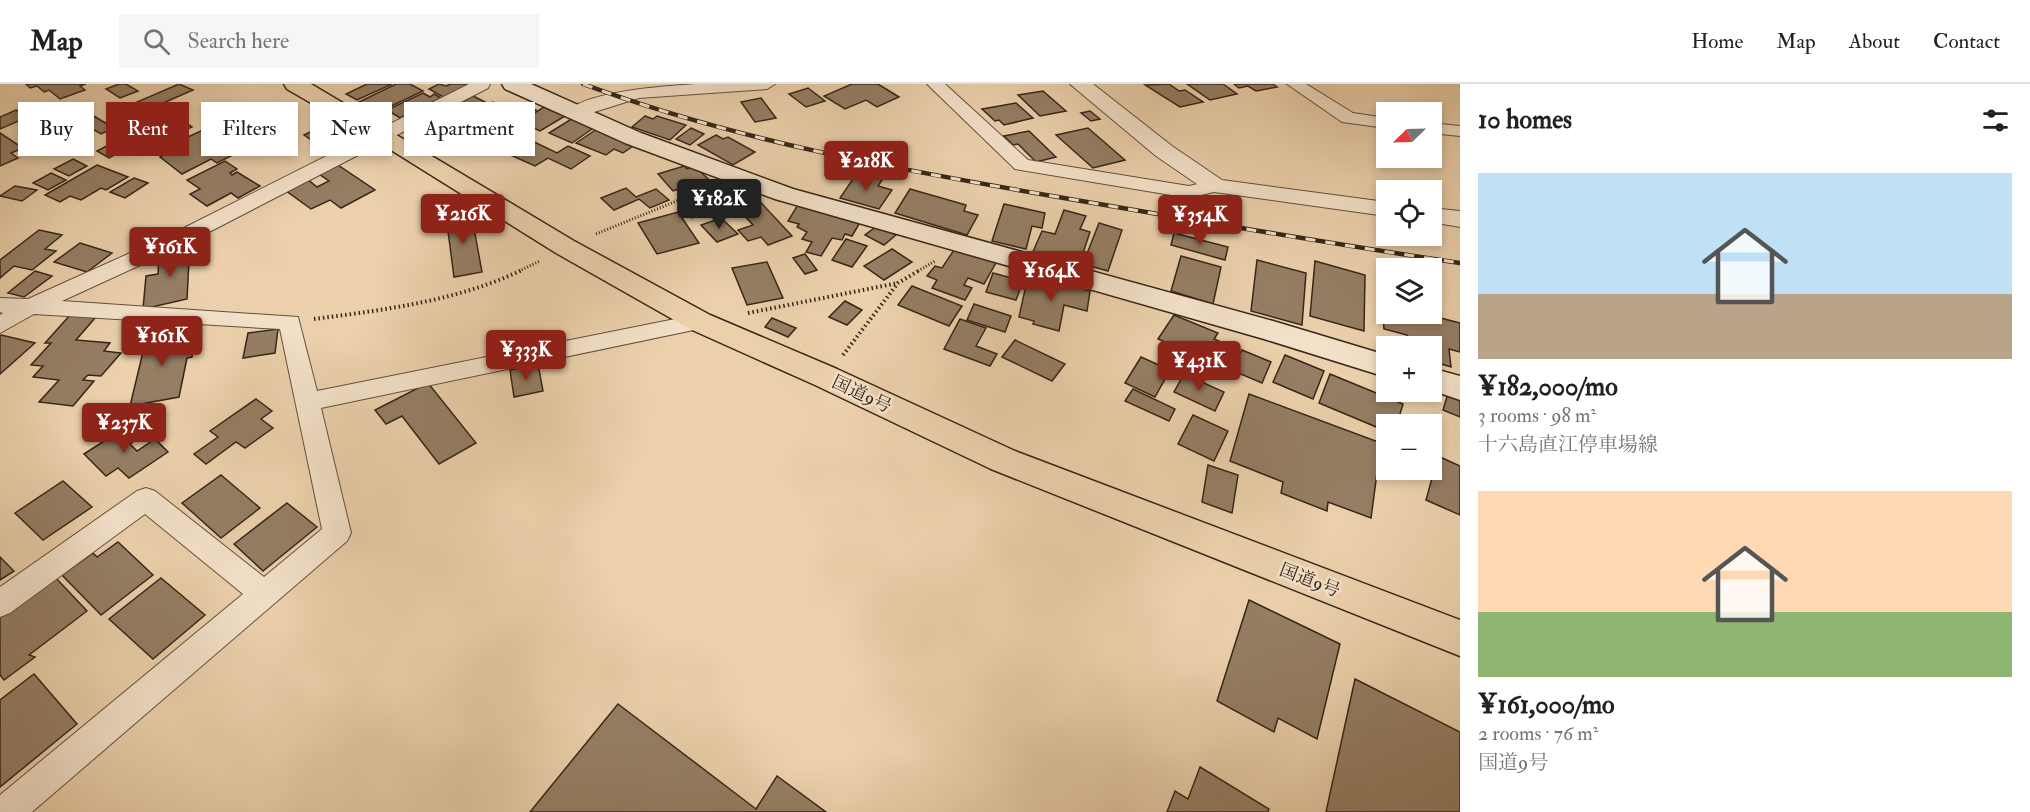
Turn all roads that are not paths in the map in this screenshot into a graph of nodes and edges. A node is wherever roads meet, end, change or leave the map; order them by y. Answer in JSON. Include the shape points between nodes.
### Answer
{"nodes":[{"id":1,"x":295,"y":84,"type":"edge"},
{"id":2,"x":482,"y":84,"type":"edge"},
{"id":3,"x":513,"y":84,"type":"edge"},
{"id":4,"x":622,"y":84,"type":"edge"},
{"id":5,"x":767,"y":84,"type":"edge"},
{"id":6,"x":935,"y":84,"type":"edge"},
{"id":7,"x":1295,"y":84,"type":"edge"},
{"id":8,"x":1087,"y":85,"type":"edge"},
{"id":9,"x":638,"y":93,"type":"junction"},
{"id":10,"x":326,"y":102,"type":"edge"},
{"id":11,"x":575,"y":112,"type":"junction"},
{"id":12,"x":1376,"y":122,"type":"edge"},
{"id":13,"x":1442,"y":129,"type":"edge"},
{"id":14,"x":392,"y":130,"type":"edge"},
{"id":15,"x":1460,"y":131,"type":"edge"},
{"id":16,"x":392,"y":141,"type":"edge"},
{"id":17,"x":342,"y":156,"type":"edge"},
{"id":18,"x":1215,"y":186,"type":"junction"},
{"id":19,"x":1376,"y":208,"type":"edge"},
{"id":20,"x":1442,"y":217,"type":"edge"},
{"id":21,"x":1460,"y":219,"type":"edge"},
{"id":22,"x":0,"y":305,"type":"edge"},
{"id":23,"x":28,"y":308,"type":"junction"},
{"id":24,"x":700,"y":322,"type":"junction"},
{"id":25,"x":0,"y":325,"type":"edge"},
{"id":26,"x":1376,"y":363,"type":"edge"},
{"id":27,"x":1442,"y":383,"type":"edge"},
{"id":28,"x":1460,"y":388,"type":"edge"},
{"id":29,"x":308,"y":402,"type":"junction"},
{"id":30,"x":264,"y":594,"type":"junction"},
{"id":31,"x":0,"y":604,"type":"edge"},
{"id":32,"x":1460,"y":638,"type":"edge"},
{"id":33,"x":6,"y":812,"type":"edge"}],
"edges":[{"from":1,"to":10,"type":"highway","name":"国道9号"},
{"from":2,"to":14,"type":"street"},
{"from":3,"to":11,"type":"main road"},
{"from":4,"to":9,"type":"street"},
{"from":5,"to":9,"type":"street"},
{"from":6,"to":18,"type":"street","via":[[1022,165],[1189,192]]},
{"from":7,"to":12,"type":"street","via":[[1348,118]]},
{"from":8,"to":18,"type":"street","via":[[1164,151]]},
{"from":9,"to":11,"type":"street"},
{"from":11,"to":26,"type":"main road","via":[[633,138],[784,194]]},
{"from":13,"to":15,"type":"street"},
{"from":16,"to":24,"type":"highway","name":"国道9号","via":[[565,247]]},
{"from":17,"to":23,"type":"street","via":[[177,240]]},
{"from":18,"to":19,"type":"street"},
{"from":20,"to":21,"type":"street"},
{"from":22,"to":23,"type":"street"},
{"from":23,"to":25,"type":"street"},
{"from":23,"to":29,"type":"street","via":[[290,322]]},
{"from":24,"to":29,"type":"street"},
{"from":24,"to":32,"type":"highway","name":"国道9号","via":[[1003,460]]},
{"from":27,"to":28,"type":"main road"},
{"from":29,"to":30,"type":"street","via":[[337,533]]},
{"from":30,"to":31,"type":"street","via":[[146,499]]},
{"from":30,"to":33,"type":"street"}]}
